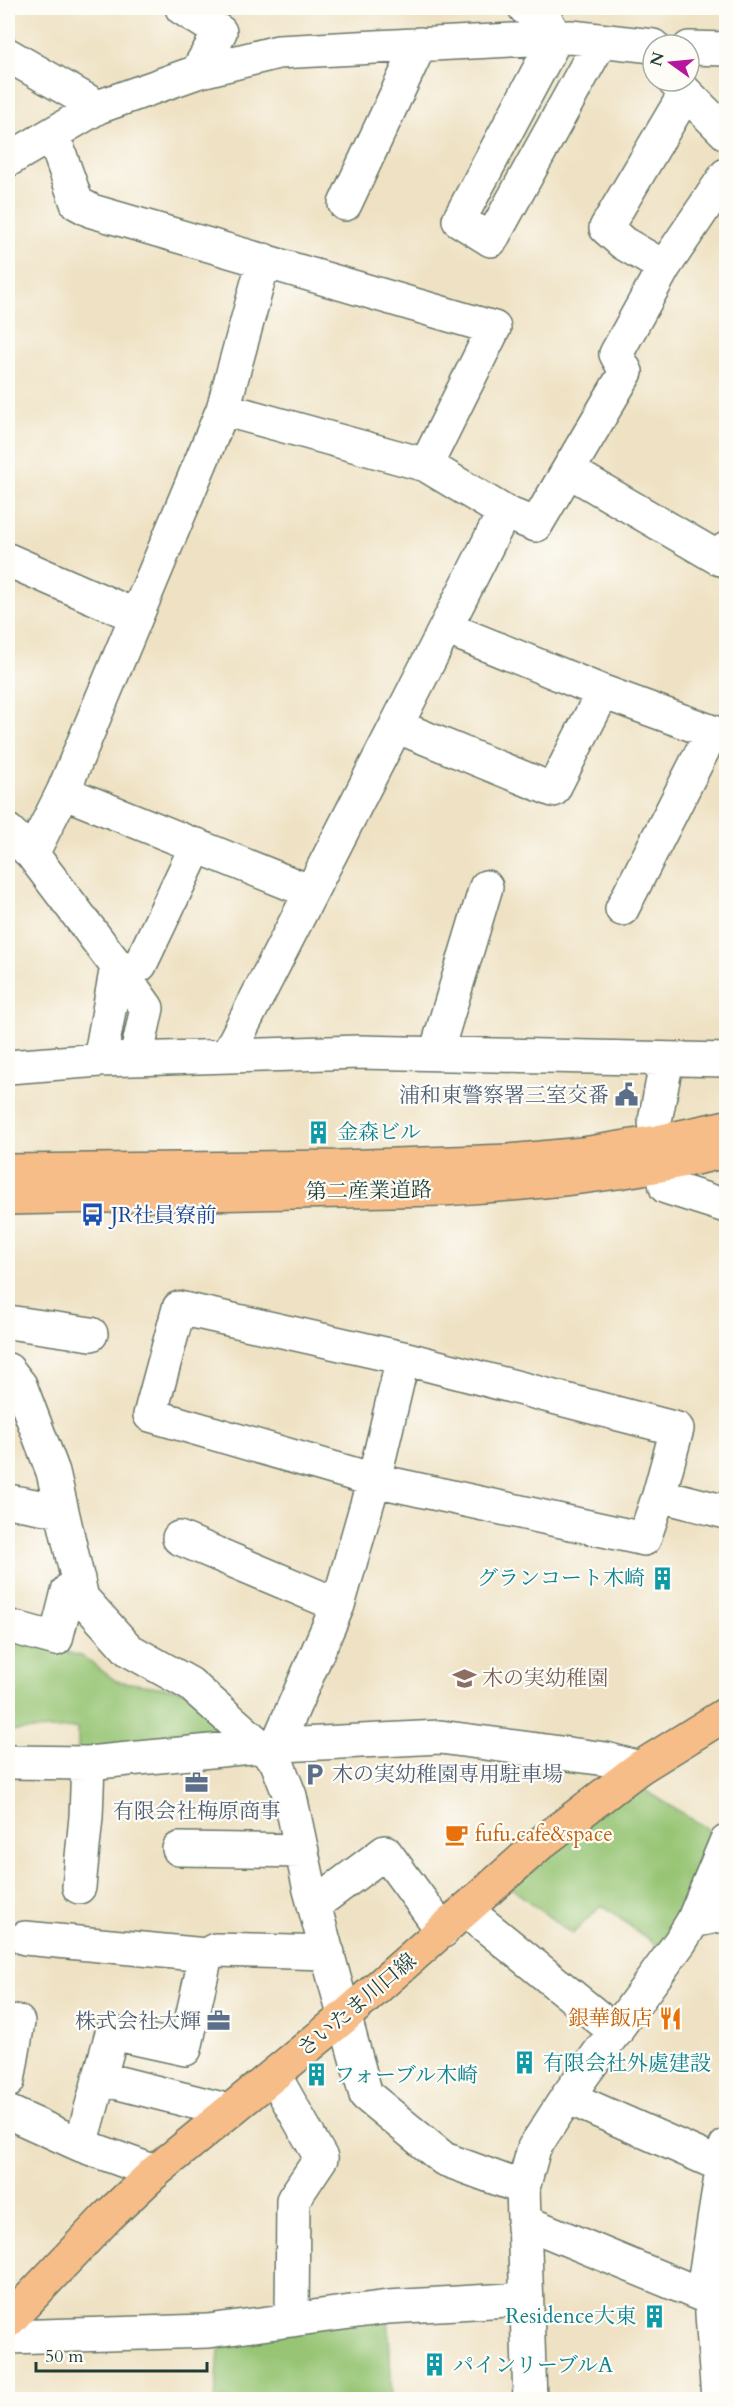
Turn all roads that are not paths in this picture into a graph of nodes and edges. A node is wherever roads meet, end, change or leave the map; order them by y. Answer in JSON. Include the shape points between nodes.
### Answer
{"nodes":[{"id":1,"x":182,"y":8,"type":"edge"},
{"id":2,"x":528,"y":8,"type":"edge"},
{"id":3,"x":556,"y":38,"type":"junction"},
{"id":4,"x":596,"y":40,"type":"junction"},
{"id":5,"x":420,"y":44,"type":"junction"},
{"id":6,"x":641,"y":47,"type":"edge"},
{"id":7,"x":701,"y":48,"type":"edge"},
{"id":8,"x":726,"y":49,"type":"edge"},
{"id":9,"x":8,"y":55,"type":"edge"},
{"id":10,"x":197,"y":72,"type":"junction"},
{"id":11,"x":676,"y":93,"type":"edge"},
{"id":12,"x":684,"y":93,"type":"edge"},
{"id":13,"x":98,"y":107,"type":"junction"},
{"id":14,"x":726,"y":133,"type":"edge"},
{"id":15,"x":53,"y":135,"type":"junction"},
{"id":16,"x":8,"y":160,"type":"edge"},
{"id":17,"x":726,"y":175,"type":"edge"},
{"id":18,"x":345,"y":204,"type":"dead end"},
{"id":19,"x":264,"y":260,"type":"junction"},
{"id":20,"x":664,"y":267,"type":"junction"},
{"id":21,"x":223,"y":409,"type":"junction"},
{"id":22,"x":426,"y":465,"type":"junction"},
{"id":23,"x":569,"y":471,"type":"junction"},
{"id":24,"x":504,"y":512,"type":"junction"},
{"id":25,"x":726,"y":549,"type":"edge"},
{"id":26,"x":8,"y":560,"type":"edge"},
{"id":27,"x":136,"y":616,"type":"junction"},
{"id":28,"x":446,"y":628,"type":"junction"},
{"id":29,"x":603,"y":692,"type":"junction"},
{"id":30,"x":396,"y":726,"type":"junction"},
{"id":31,"x":719,"y":735,"type":"edge"},
{"id":32,"x":63,"y":792,"type":"junction"},
{"id":33,"x":8,"y":831,"type":"edge"},
{"id":34,"x":197,"y":845,"type":"junction"},
{"id":35,"x":32,"y":854,"type":"junction"},
{"id":36,"x":486,"y":887,"type":"dead end"},
{"id":37,"x":311,"y":892,"type":"junction"},
{"id":38,"x":622,"y":909,"type":"dead end"},
{"id":39,"x":121,"y":971,"type":"junction"},
{"id":40,"x":436,"y":1053,"type":"junction"},
{"id":41,"x":227,"y":1056,"type":"junction"},
{"id":42,"x":136,"y":1059,"type":"junction"},
{"id":43,"x":667,"y":1059,"type":"junction"},
{"id":44,"x":100,"y":1060,"type":"junction"},
{"id":45,"x":726,"y":1060,"type":"edge"},
{"id":46,"x":8,"y":1067,"type":"edge"},
{"id":47,"x":726,"y":1127,"type":"edge"},
{"id":48,"x":726,"y":1151,"type":"edge"},
{"id":49,"x":659,"y":1154,"type":"junction"},
{"id":50,"x":8,"y":1171,"type":"edge"},
{"id":51,"x":8,"y":1198,"type":"edge"},
{"id":52,"x":726,"y":1206,"type":"edge"},
{"id":53,"x":8,"y":1322,"type":"edge"},
{"id":54,"x":91,"y":1334,"type":"dead end"},
{"id":55,"x":403,"y":1358,"type":"junction"},
{"id":56,"x":9,"y":1375,"type":"edge"},
{"id":57,"x":374,"y":1480,"type":"junction"},
{"id":58,"x":659,"y":1495,"type":"junction"},
{"id":59,"x":8,"y":1501,"type":"edge"},
{"id":60,"x":62,"y":1511,"type":"junction"},
{"id":61,"x":726,"y":1512,"type":"edge"},
{"id":62,"x":179,"y":1538,"type":"dead end"},
{"id":63,"x":78,"y":1579,"type":"junction"},
{"id":64,"x":338,"y":1605,"type":"junction"},
{"id":65,"x":8,"y":1626,"type":"edge"},
{"id":66,"x":726,"y":1714,"type":"edge"},
{"id":67,"x":269,"y":1745,"type":"junction"},
{"id":68,"x":8,"y":1762,"type":"edge"},
{"id":69,"x":88,"y":1763,"type":"junction"},
{"id":70,"x":639,"y":1768,"type":"junction"},
{"id":71,"x":726,"y":1842,"type":"edge"},
{"id":72,"x":179,"y":1849,"type":"dead end"},
{"id":73,"x":302,"y":1851,"type":"junction"},
{"id":74,"x":79,"y":1887,"type":"dead end"},
{"id":75,"x":314,"y":1905,"type":"junction"},
{"id":76,"x":726,"y":1914,"type":"edge"},
{"id":77,"x":455,"y":1921,"type":"junction"},
{"id":78,"x":693,"y":1921,"type":"junction"},
{"id":79,"x":25,"y":1938,"type":"dead end"},
{"id":80,"x":328,"y":1953,"type":"junction"},
{"id":81,"x":206,"y":1955,"type":"junction"},
{"id":82,"x":343,"y":2018,"type":"junction"},
{"id":83,"x":18,"y":2022,"type":"dead end"},
{"id":84,"x":616,"y":2032,"type":"junction"},
{"id":85,"x":273,"y":2075,"type":"junction"},
{"id":86,"x":99,"y":2078,"type":"junction"},
{"id":87,"x":8,"y":2081,"type":"edge"},
{"id":88,"x":567,"y":2097,"type":"junction"},
{"id":89,"x":8,"y":2112,"type":"edge"},
{"id":90,"x":225,"y":2114,"type":"junction"},
{"id":91,"x":81,"y":2145,"type":"junction"},
{"id":92,"x":725,"y":2156,"type":"edge"},
{"id":93,"x":155,"y":2172,"type":"junction"},
{"id":94,"x":523,"y":2188,"type":"junction"},
{"id":95,"x":523,"y":2228,"type":"junction"},
{"id":96,"x":524,"y":2299,"type":"junction"},
{"id":97,"x":713,"y":2299,"type":"edge"},
{"id":98,"x":292,"y":2320,"type":"junction"},
{"id":99,"x":8,"y":2321,"type":"edge"},
{"id":100,"x":8,"y":2337,"type":"edge"},
{"id":101,"x":530,"y":2400,"type":"edge"},
{"id":102,"x":718,"y":2400,"type":"edge"}],
"edges":[{"from":1,"to":10,"type":"street","via":[[220,32]]},
{"from":2,"to":3,"type":"street","via":[[547,22]]},
{"from":3,"to":4,"type":"street"},
{"from":3,"to":4,"type":"street","via":[[459,220],[491,240],[595,51]]},
{"from":3,"to":5,"type":"street"},
{"from":4,"to":6,"type":"street"},
{"from":5,"to":10,"type":"street","via":[[278,52]]},
{"from":5,"to":18,"type":"street"},
{"from":7,"to":8,"type":"street"},
{"from":9,"to":13,"type":"street"},
{"from":10,"to":13,"type":"street"},
{"from":11,"to":20,"type":"street","via":[[606,228]]},
{"from":12,"to":14,"type":"street"},
{"from":13,"to":15,"type":"street"},
{"from":15,"to":16,"type":"street"},
{"from":15,"to":19,"type":"street","via":[[77,203],[92,211]]},
{"from":17,"to":20,"type":"street"},
{"from":19,"to":21,"type":"street"},
{"from":19,"to":22,"type":"street","via":[[494,328]]},
{"from":20,"to":23,"type":"street","via":[[616,354],[626,372]]},
{"from":21,"to":22,"type":"street"},
{"from":21,"to":27,"type":"street"},
{"from":22,"to":24,"type":"street"},
{"from":23,"to":24,"type":"street","via":[[536,525]]},
{"from":23,"to":25,"type":"street","via":[[720,559]]},
{"from":24,"to":28,"type":"street"},
{"from":26,"to":27,"type":"street"},
{"from":27,"to":32,"type":"street"},
{"from":28,"to":29,"type":"street"},
{"from":28,"to":30,"type":"street"},
{"from":29,"to":30,"type":"street","via":[[553,790]]},
{"from":29,"to":31,"type":"street"},
{"from":30,"to":37,"type":"street"},
{"from":31,"to":38,"type":"street"},
{"from":32,"to":34,"type":"street"},
{"from":32,"to":35,"type":"street"},
{"from":33,"to":35,"type":"street"},
{"from":34,"to":37,"type":"street"},
{"from":34,"to":39,"type":"street","via":[[140,965]]},
{"from":35,"to":39,"type":"street"},
{"from":36,"to":40,"type":"street"},
{"from":37,"to":41,"type":"street"},
{"from":39,"to":42,"type":"street","via":[[147,1008]]},
{"from":39,"to":44,"type":"street"},
{"from":40,"to":41,"type":"street"},
{"from":40,"to":43,"type":"street"},
{"from":41,"to":42,"type":"street"},
{"from":42,"to":44,"type":"street"},
{"from":43,"to":45,"type":"street"},
{"from":43,"to":49,"type":"street","via":[[655,1121]]},
{"from":44,"to":46,"type":"street"},
{"from":47,"to":49,"type":"main road","name":"第二産業道路"},
{"from":48,"to":49,"type":"main road","name":"第二産業道路"},
{"from":49,"to":50,"type":"main road","name":"第二産業道路","via":[[583,1154],[443,1165]]},
{"from":49,"to":51,"type":"main road","name":"第二産業道路","via":[[585,1178],[443,1189]]},
{"from":49,"to":52,"type":"street","via":[[666,1187]]},
{"from":53,"to":54,"type":"street"},
{"from":55,"to":57,"type":"street"},
{"from":55,"to":57,"type":"street","via":[[179,1308],[150,1415]]},
{"from":55,"to":58,"type":"street","via":[[677,1429]]},
{"from":56,"to":60,"type":"street","via":[[20,1385],[53,1472]]},
{"from":57,"to":58,"type":"street","via":[[644,1539]]},
{"from":57,"to":64,"type":"street"},
{"from":58,"to":61,"type":"street"},
{"from":59,"to":60,"type":"street"},
{"from":60,"to":63,"type":"street"},
{"from":62,"to":64,"type":"street"},
{"from":63,"to":65,"type":"street","via":[[68,1591],[56,1639]]},
{"from":63,"to":67,"type":"street","via":[[82,1598],[129,1650],[190,1684]]},
{"from":64,"to":67,"type":"street"},
{"from":66,"to":70,"type":"main road","name":"さいたま川口線"},
{"from":67,"to":69,"type":"street"},
{"from":67,"to":70,"type":"street","via":[[440,1737],[606,1759]]},
{"from":67,"to":73,"type":"street","via":[[290,1796]]},
{"from":68,"to":69,"type":"street"},
{"from":69,"to":74,"type":"street"},
{"from":70,"to":77,"type":"main road","name":"さいたま川口線","via":[[541,1843]]},
{"from":71,"to":78,"type":"street"},
{"from":72,"to":73,"type":"street"},
{"from":73,"to":75,"type":"street"},
{"from":75,"to":77,"type":"street","via":[[385,1852]]},
{"from":75,"to":80,"type":"street"},
{"from":76,"to":78,"type":"street"},
{"from":77,"to":82,"type":"main road","name":"さいたま川口線"},
{"from":77,"to":84,"type":"street"},
{"from":78,"to":84,"type":"street"},
{"from":79,"to":81,"type":"street"},
{"from":80,"to":81,"type":"street","via":[[215,1950]]},
{"from":80,"to":82,"type":"street"},
{"from":81,"to":86,"type":"street","via":[[185,2049],[112,2033]]},
{"from":82,"to":85,"type":"main road","name":"さいたま川口線"},
{"from":82,"to":94,"type":"street","via":[[366,2095],[444,2159]]},
{"from":83,"to":87,"type":"street"},
{"from":84,"to":88,"type":"street"},
{"from":85,"to":90,"type":"main road","name":"さいたま川口線"},
{"from":85,"to":98,"type":"street","via":[[321,2158],[294,2200]]},
{"from":86,"to":90,"type":"street","via":[[218,2108]]},
{"from":86,"to":91,"type":"street"},
{"from":88,"to":92,"type":"street"},
{"from":88,"to":94,"type":"street","via":[[534,2148]]},
{"from":89,"to":91,"type":"street"},
{"from":90,"to":93,"type":"main road","name":"さいたま川口線"},
{"from":91,"to":93,"type":"street"},
{"from":92,"to":97,"type":"street"},
{"from":93,"to":99,"type":"main road","name":"さいたま川口線"},
{"from":94,"to":95,"type":"street"},
{"from":95,"to":96,"type":"street"},
{"from":95,"to":97,"type":"street","via":[[535,2226]]},
{"from":96,"to":98,"type":"street","via":[[388,2307]]},
{"from":96,"to":101,"type":"street"},
{"from":97,"to":102,"type":"street"},
{"from":98,"to":100,"type":"street","via":[[207,2331]]}]}
